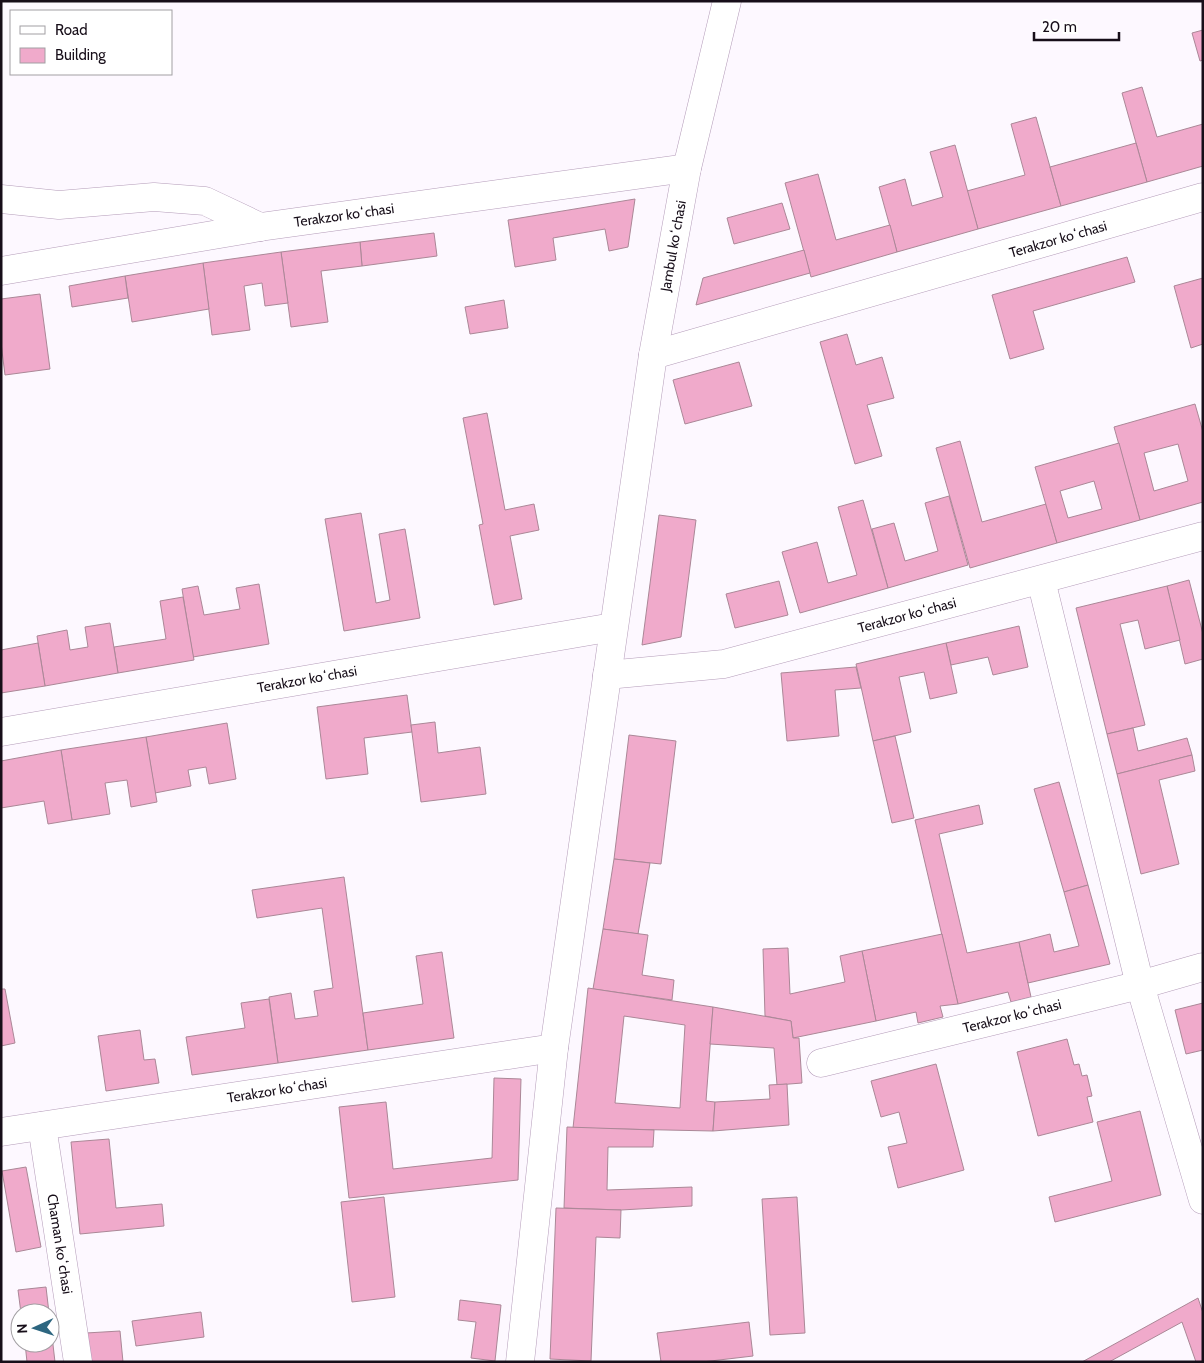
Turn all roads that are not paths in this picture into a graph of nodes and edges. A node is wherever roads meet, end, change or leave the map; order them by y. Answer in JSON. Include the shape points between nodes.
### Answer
{"nodes":[{"id":1,"x":727,"y":1,"type":"edge"},
{"id":2,"x":687,"y":168,"type":"junction"},
{"id":3,"x":1203,"y":197,"type":"edge"},
{"id":4,"x":1,"y":199,"type":"edge"},
{"id":5,"x":260,"y":227,"type":"junction"},
{"id":6,"x":1,"y":271,"type":"edge"},
{"id":7,"x":654,"y":354,"type":"junction"},
{"id":8,"x":1203,"y":536,"type":"edge"},
{"id":9,"x":1041,"y":580,"type":"junction"},
{"id":10,"x":613,"y":627,"type":"junction"},
{"id":11,"x":607,"y":675,"type":"junction"},
{"id":12,"x":1,"y":732,"type":"edge"},
{"id":13,"x":1203,"y":967,"type":"edge"},
{"id":14,"x":1140,"y":985,"type":"junction"},
{"id":15,"x":554,"y":1048,"type":"junction"},
{"id":16,"x":821,"y":1063,"type":"dead end"},
{"id":17,"x":42,"y":1126,"type":"junction"},
{"id":18,"x":1,"y":1132,"type":"edge"},
{"id":19,"x":1203,"y":1200,"type":"edge"},
{"id":20,"x":78,"y":1362,"type":"edge"},
{"id":21,"x":520,"y":1362,"type":"edge"}],
"edges":[{"from":1,"to":2,"type":"street","name":"Jambul koʻchasi"},
{"from":2,"to":5,"type":"street","name":"Terakzor koʻchasi"},
{"from":2,"to":7,"type":"street","name":"Jambul koʻchasi"},
{"from":3,"to":7,"type":"street","name":"Terakzor koʻchasi"},
{"from":4,"to":5,"type":"street","via":[[59,205],[154,197],[205,201]]},
{"from":5,"to":6,"type":"street","name":"Terakzor koʻchasi"},
{"from":7,"to":10,"type":"street","name":"Jambul koʻchasi"},
{"from":8,"to":9,"type":"street","name":"Terakzor koʻchasi"},
{"from":9,"to":11,"type":"street","name":"Terakzor koʻchasi","via":[[724,664]]},
{"from":9,"to":14,"type":"street"},
{"from":10,"to":11,"type":"street","name":"Jambul koʻchasi"},
{"from":10,"to":12,"type":"street","name":"Terakzor koʻchasi"},
{"from":11,"to":15,"type":"street","name":"Jambul koʻchasi"},
{"from":13,"to":14,"type":"street","name":"Terakzor koʻchasi"},
{"from":14,"to":16,"type":"street","name":"Terakzor koʻchasi"},
{"from":14,"to":19,"type":"street"},
{"from":15,"to":17,"type":"street","name":"Terakzor koʻchasi"},
{"from":15,"to":21,"type":"street","name":"Jambul koʻchasi"},
{"from":17,"to":18,"type":"street","name":"Terakzor koʻchasi"},
{"from":17,"to":20,"type":"street","name":"Chaman koʻchasi"}]}
